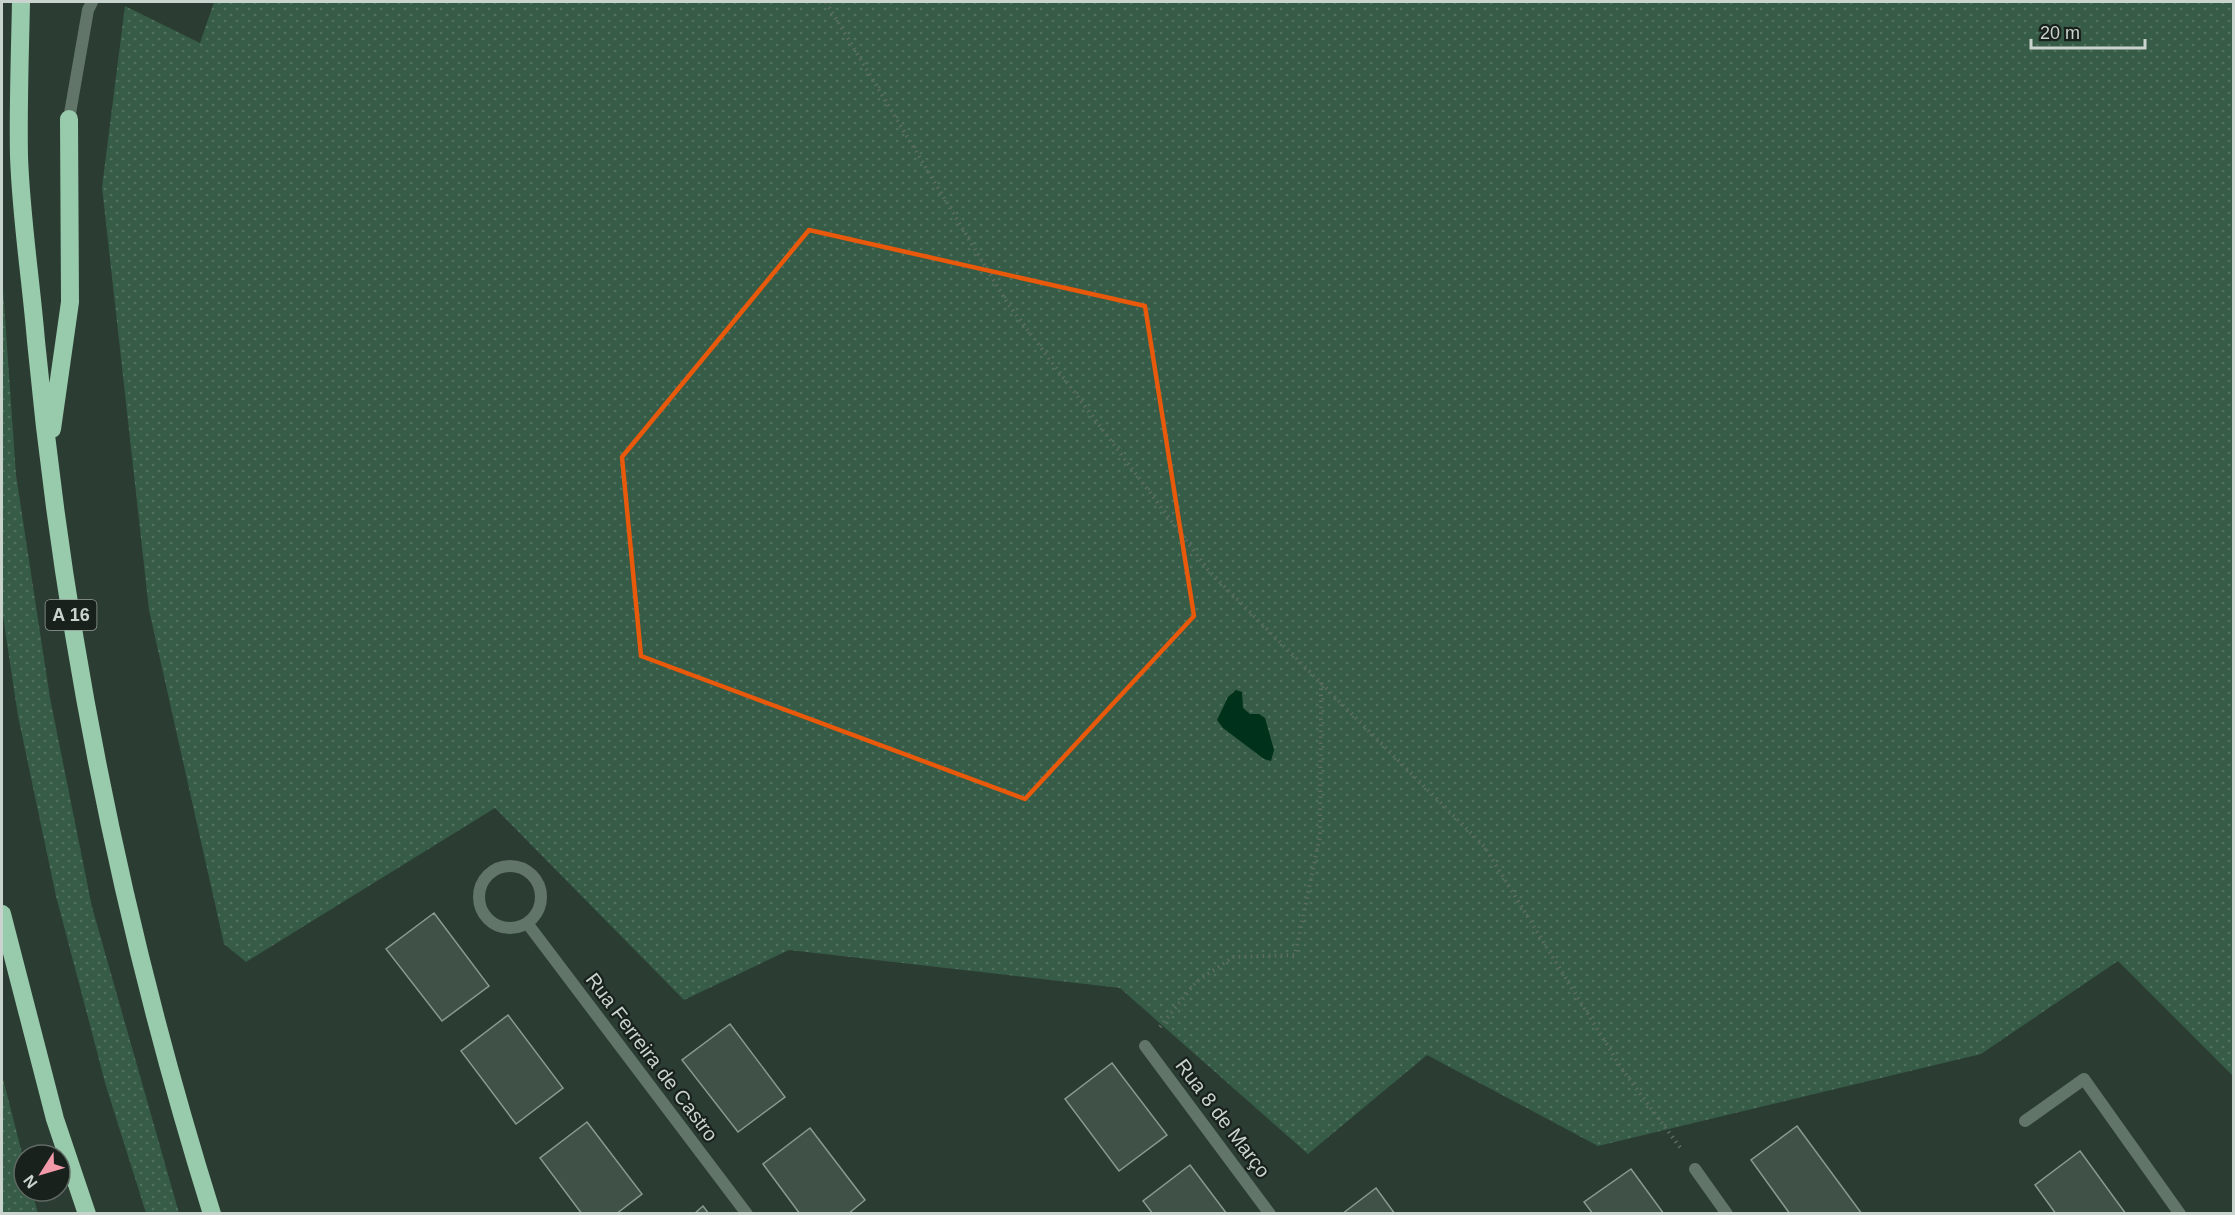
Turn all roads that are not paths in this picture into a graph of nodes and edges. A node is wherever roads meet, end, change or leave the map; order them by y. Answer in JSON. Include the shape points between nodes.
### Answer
{"nodes":[{"id":1,"x":21,"y":2,"type":"edge"},
{"id":2,"x":92,"y":2,"type":"edge"},
{"id":3,"x":69,"y":120,"type":"joint"},
{"id":4,"x":48,"y":460,"type":"junction"},
{"id":5,"x":2,"y":914,"type":"edge"},
{"id":6,"x":527,"y":923,"type":"junction"},
{"id":7,"x":1144,"y":1046,"type":"road end"},
{"id":8,"x":2025,"y":1121,"type":"dead end"},
{"id":9,"x":1695,"y":1169,"type":"road end"},
{"id":10,"x":87,"y":1214,"type":"edge"},
{"id":11,"x":212,"y":1214,"type":"edge"},
{"id":12,"x":747,"y":1214,"type":"edge"},
{"id":13,"x":1270,"y":1214,"type":"edge"},
{"id":14,"x":1727,"y":1214,"type":"edge"},
{"id":15,"x":2180,"y":1214,"type":"edge"}],
"edges":[{"from":1,"to":4,"type":"highway","number":"A 16","via":[[19,158]]},
{"from":2,"to":3,"type":"street"},
{"from":3,"to":4,"type":"highway","via":[[70,302]]},
{"from":4,"to":11,"type":"highway","number":"A 16","via":[[76,650],[108,827]]},
{"from":5,"to":10,"type":"highway","via":[[55,1119]]},
{"from":6,"to":6,"type":"street","via":[[506,928],[486,918],[479,888],[493,870],[514,866],[525,869],[538,883],[540,905]]},
{"from":6,"to":12,"type":"street","name":"Rua Ferreira de Castro"},
{"from":7,"to":13,"type":"street","name":"Rua 8 de Março"},
{"from":8,"to":15,"type":"street","via":[[2084,1079]]},
{"from":9,"to":14,"type":"street"}]}
